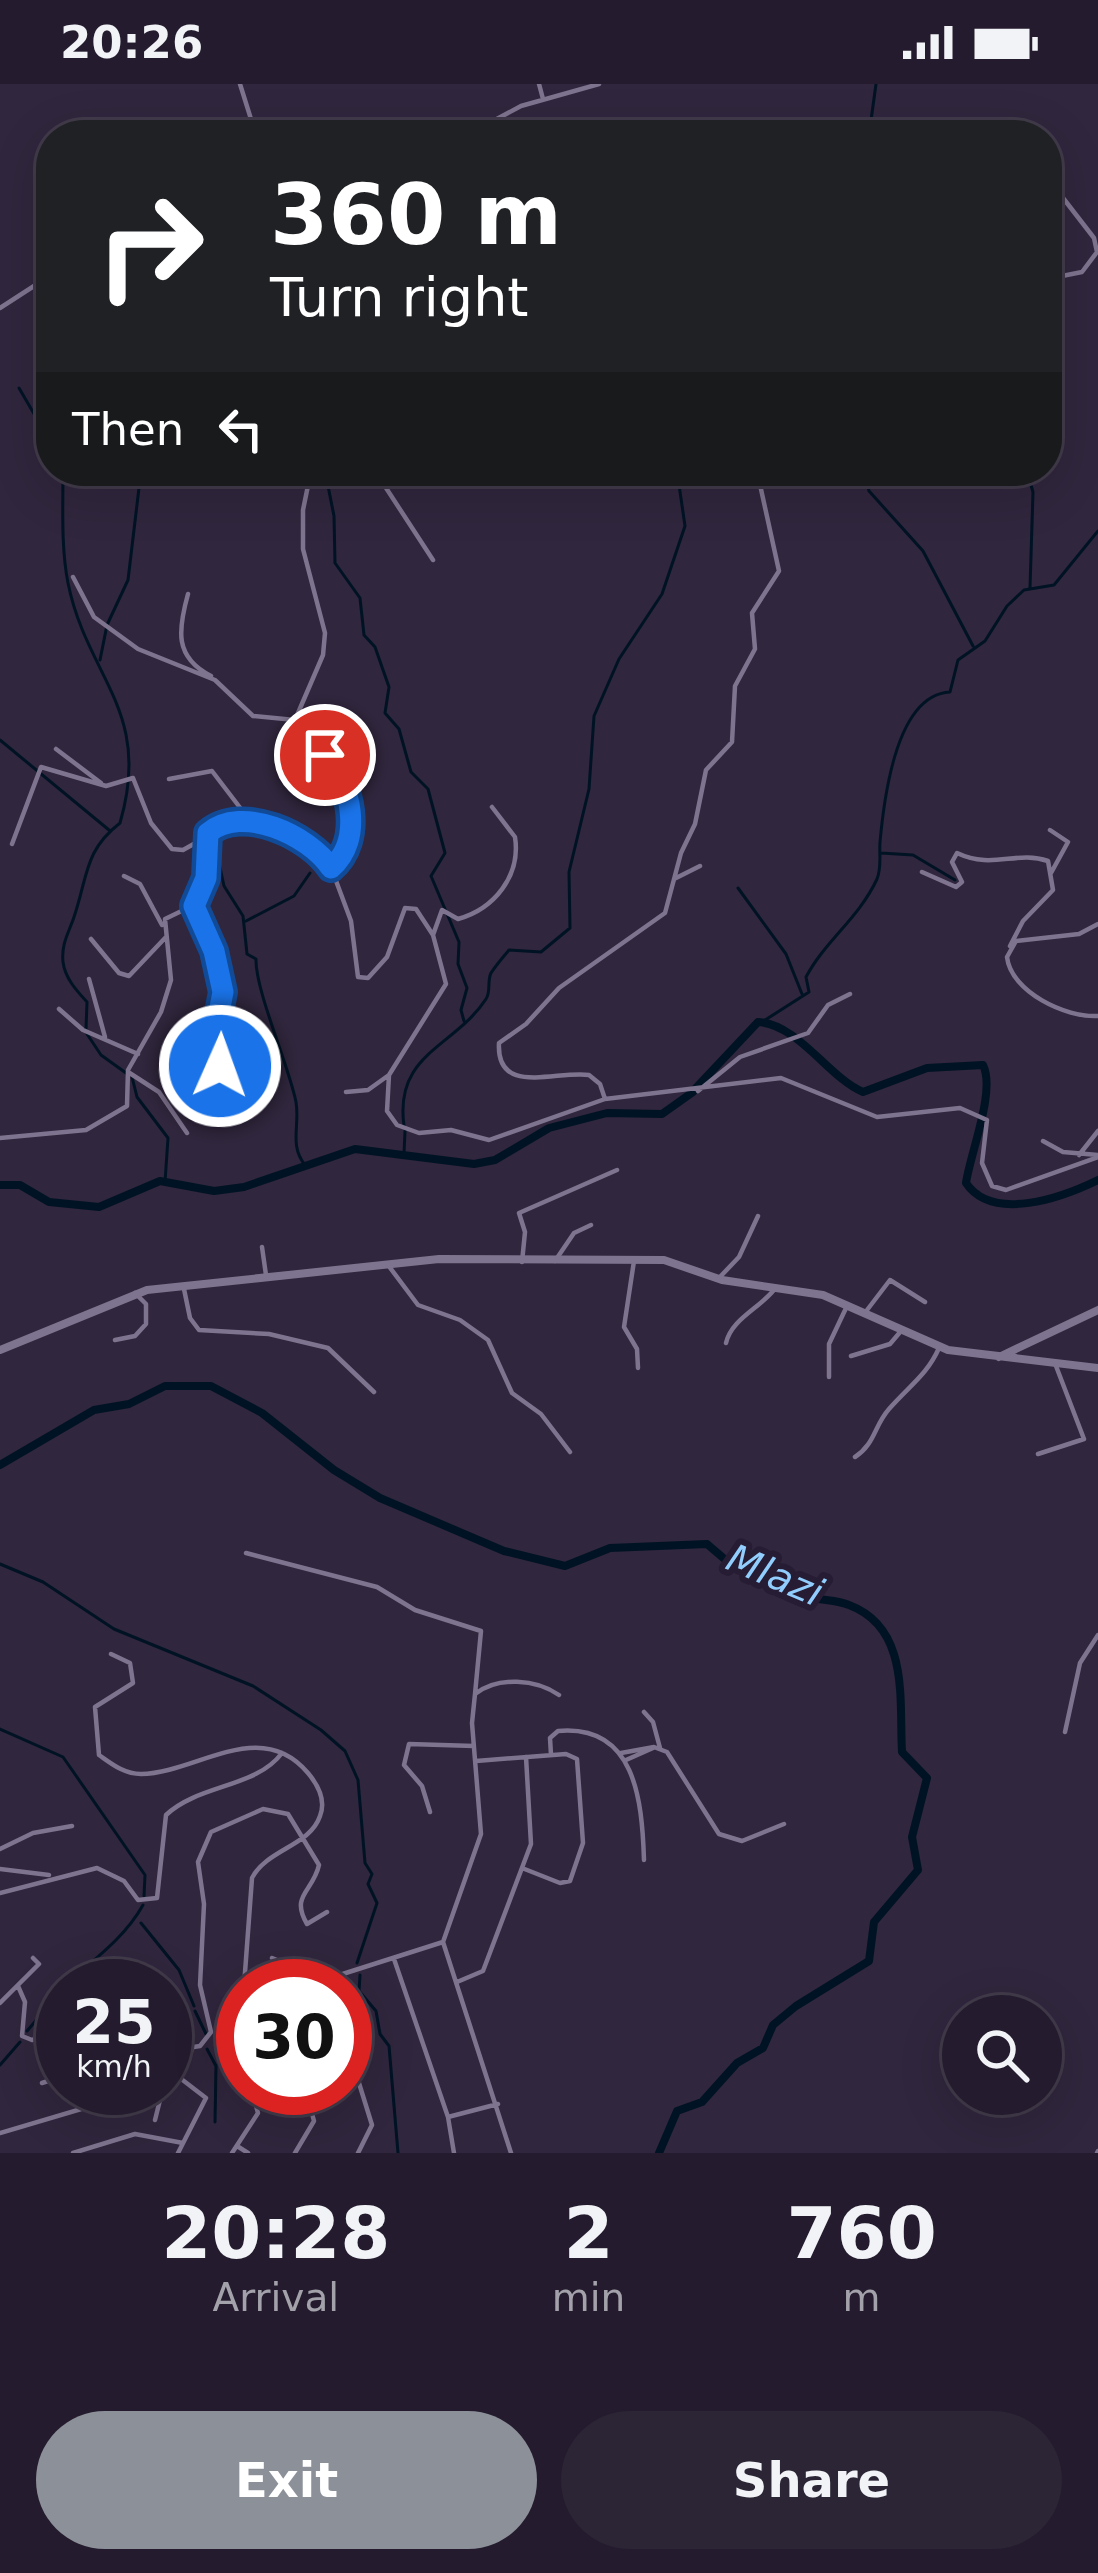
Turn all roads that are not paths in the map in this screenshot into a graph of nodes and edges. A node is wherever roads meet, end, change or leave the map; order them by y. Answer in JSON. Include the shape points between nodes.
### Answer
{"nodes":[{"id":1,"x":240,"y":84,"type":"edge"},
{"id":2,"x":538,"y":84,"type":"edge"},
{"id":3,"x":599,"y":84,"type":"edge"},
{"id":4,"x":543,"y":99,"type":"junction"},
{"id":5,"x":251,"y":120,"type":"edge"},
{"id":6,"x":499,"y":120,"type":"edge"},
{"id":7,"x":1062,"y":197,"type":"edge"},
{"id":8,"x":1062,"y":276,"type":"edge"},
{"id":9,"x":36,"y":285,"type":"edge"},
{"id":10,"x":0,"y":308,"type":"edge"},
{"id":11,"x":309,"y":486,"type":"edge"},
{"id":12,"x":384,"y":486,"type":"edge"},
{"id":13,"x":760,"y":486,"type":"edge"},
{"id":14,"x":433,"y":560,"type":"dead end"},
{"id":15,"x":73,"y":577,"type":"dead end"},
{"id":16,"x":188,"y":594,"type":"dead end"},
{"id":17,"x":215,"y":680,"type":"junction"},
{"id":18,"x":295,"y":720,"type":"junction"},
{"id":19,"x":56,"y":749,"type":"dead end"},
{"id":20,"x":169,"y":779,"type":"dead end"},
{"id":21,"x":106,"y":786,"type":"junction"},
{"id":22,"x":492,"y":807,"type":"dead end"},
{"id":23,"x":255,"y":826,"type":"junction"},
{"id":24,"x":1050,"y":830,"type":"dead end"},
{"id":25,"x":208,"y":836,"type":"junction"},
{"id":26,"x":12,"y":844,"type":"dead end"},
{"id":27,"x":700,"y":866,"type":"dead end"},
{"id":28,"x":331,"y":868,"type":"junction"},
{"id":29,"x":922,"y":872,"type":"dead end"},
{"id":30,"x":1051,"y":873,"type":"junction"},
{"id":31,"x":124,"y":876,"type":"dead end"},
{"id":32,"x":676,"y":878,"type":"junction"},
{"id":33,"x":194,"y":906,"type":"junction"},
{"id":34,"x":1098,"y":924,"type":"edge"},
{"id":35,"x":166,"y":934,"type":"junction"},
{"id":36,"x":433,"y":934,"type":"junction"},
{"id":37,"x":91,"y":939,"type":"dead end"},
{"id":38,"x":1010,"y":946,"type":"junction"},
{"id":39,"x":88,"y":979,"type":"dead end"},
{"id":40,"x":850,"y":994,"type":"dead end"},
{"id":41,"x":58,"y":1009,"type":"dead end"},
{"id":42,"x":1098,"y":1016,"type":"edge"},
{"id":43,"x":105,"y":1037,"type":"junction"},
{"id":44,"x":138,"y":1054,"type":"junction"},
{"id":45,"x":128,"y":1072,"type":"junction"},
{"id":46,"x":217,"y":1074,"type":"dead end"},
{"id":47,"x":388,"y":1075,"type":"junction"},
{"id":48,"x":698,"y":1091,"type":"junction"},
{"id":49,"x":346,"y":1092,"type":"dead end"},
{"id":50,"x":605,"y":1099,"type":"junction"},
{"id":51,"x":1098,"y":1131,"type":"edge"},
{"id":52,"x":187,"y":1132,"type":"dead end"},
{"id":53,"x":0,"y":1138,"type":"edge"},
{"id":54,"x":1043,"y":1141,"type":"dead end"},
{"id":55,"x":1079,"y":1155,"type":"junction"},
{"id":56,"x":1098,"y":1156,"type":"edge"},
{"id":57,"x":616,"y":1170,"type":"dead end"},
{"id":58,"x":758,"y":1216,"type":"dead end"},
{"id":59,"x":591,"y":1225,"type":"dead end"},
{"id":60,"x":262,"y":1247,"type":"dead end"},
{"id":61,"x":634,"y":1261,"type":"junction"},
{"id":62,"x":522,"y":1262,"type":"junction"},
{"id":63,"x":555,"y":1262,"type":"junction"},
{"id":64,"x":388,"y":1265,"type":"junction"},
{"id":65,"x":266,"y":1275,"type":"junction"},
{"id":66,"x":718,"y":1279,"type":"junction"},
{"id":67,"x":184,"y":1286,"type":"junction"},
{"id":68,"x":776,"y":1287,"type":"junction"},
{"id":69,"x":135,"y":1293,"type":"junction"},
{"id":70,"x":925,"y":1301,"type":"dead end"},
{"id":71,"x":848,"y":1306,"type":"junction"},
{"id":72,"x":1098,"y":1310,"type":"edge"},
{"id":73,"x":864,"y":1314,"type":"junction"},
{"id":74,"x":901,"y":1331,"type":"junction"},
{"id":75,"x":115,"y":1340,"type":"dead end"},
{"id":76,"x":726,"y":1343,"type":"dead end"},
{"id":77,"x":939,"y":1348,"type":"junction"},
{"id":78,"x":0,"y":1350,"type":"edge"},
{"id":79,"x":851,"y":1356,"type":"dead end"},
{"id":80,"x":998,"y":1358,"type":"junction"},
{"id":81,"x":1056,"y":1366,"type":"junction"},
{"id":82,"x":638,"y":1368,"type":"dead end"},
{"id":83,"x":1098,"y":1368,"type":"edge"},
{"id":84,"x":829,"y":1378,"type":"dead end"},
{"id":85,"x":374,"y":1392,"type":"dead end"},
{"id":86,"x":570,"y":1452,"type":"dead end"},
{"id":87,"x":1038,"y":1454,"type":"dead end"},
{"id":88,"x":855,"y":1457,"type":"dead end"},
{"id":89,"x":246,"y":1553,"type":"dead end"},
{"id":90,"x":1098,"y":1635,"type":"edge"},
{"id":91,"x":111,"y":1654,"type":"dead end"},
{"id":92,"x":476,"y":1694,"type":"junction"},
{"id":93,"x":559,"y":1695,"type":"dead end"},
{"id":94,"x":644,"y":1712,"type":"dead end"},
{"id":95,"x":1065,"y":1732,"type":"dead end"},
{"id":96,"x":474,"y":1746,"type":"junction"},
{"id":97,"x":657,"y":1748,"type":"junction"},
{"id":98,"x":282,"y":1753,"type":"junction"},
{"id":99,"x":621,"y":1753,"type":"junction"},
{"id":100,"x":551,"y":1755,"type":"junction"},
{"id":101,"x":526,"y":1757,"type":"junction"},
{"id":102,"x":626,"y":1760,"type":"junction"},
{"id":103,"x":476,"y":1761,"type":"junction"},
{"id":104,"x":430,"y":1812,"type":"dead end"},
{"id":105,"x":784,"y":1823,"type":"dead end"},
{"id":106,"x":72,"y":1826,"type":"dead end"},
{"id":107,"x":305,"y":1836,"type":"junction"},
{"id":108,"x":0,"y":1849,"type":"edge"},
{"id":109,"x":644,"y":1860,"type":"dead end"},
{"id":110,"x":522,"y":1868,"type":"junction"},
{"id":111,"x":0,"y":1869,"type":"edge"},
{"id":112,"x":55,"y":1876,"type":"junction"},
{"id":113,"x":0,"y":1893,"type":"edge"},
{"id":114,"x":327,"y":1912,"type":"dead end"},
{"id":115,"x":443,"y":1942,"type":"junction"},
{"id":116,"x":33,"y":1958,"type":"dead end"},
{"id":117,"x":393,"y":1958,"type":"junction"},
{"id":118,"x":246,"y":1959,"type":"edge"},
{"id":119,"x":372,"y":1966,"type":"edge"},
{"id":120,"x":457,"y":1982,"type":"junction"},
{"id":121,"x":18,"y":1986,"type":"junction"},
{"id":122,"x":0,"y":2003,"type":"edge"},
{"id":123,"x":36,"y":2039,"type":"edge"},
{"id":124,"x":192,"y":2049,"type":"edge"},
{"id":125,"x":192,"y":2087,"type":"edge"},
{"id":126,"x":499,"y":2104,"type":"junction"},
{"id":127,"x":62,"y":2115,"type":"edge"},
{"id":128,"x":156,"y":2115,"type":"edge"},
{"id":129,"x":257,"y":2115,"type":"edge"},
{"id":130,"x":312,"y":2115,"type":"edge"},
{"id":131,"x":369,"y":2115,"type":"edge"},
{"id":132,"x":448,"y":2117,"type":"junction"},
{"id":133,"x":155,"y":2120,"type":"dead end"},
{"id":134,"x":0,"y":2133,"type":"edge"},
{"id":135,"x":183,"y":2143,"type":"junction"},
{"id":136,"x":237,"y":2146,"type":"junction"},
{"id":137,"x":73,"y":2153,"type":"edge"},
{"id":138,"x":178,"y":2153,"type":"edge"},
{"id":139,"x":232,"y":2153,"type":"edge"},
{"id":140,"x":248,"y":2153,"type":"edge"},
{"id":141,"x":295,"y":2153,"type":"edge"},
{"id":142,"x":358,"y":2153,"type":"edge"},
{"id":143,"x":454,"y":2153,"type":"edge"},
{"id":144,"x":511,"y":2153,"type":"edge"}],
"edges":[{"from":1,"to":5,"type":"street"},
{"from":2,"to":4,"type":"street"},
{"from":3,"to":4,"type":"street"},
{"from":4,"to":6,"type":"street"},
{"from":7,"to":8,"type":"street","via":[[1097,252],[1082,272]]},
{"from":9,"to":10,"type":"street"},
{"from":11,"to":18,"type":"street","via":[[303,549],[325,633]]},
{"from":12,"to":14,"type":"street"},
{"from":13,"to":32,"type":"street","via":[[778,571],[754,609],[755,649],[735,686],[733,742],[706,770]]},
{"from":15,"to":17,"type":"street","via":[[83,605],[121,637]]},
{"from":16,"to":17,"type":"street","via":[[180,642],[191,665]]},
{"from":17,"to":18,"type":"street","via":[[243,711]]},
{"from":18,"to":28,"type":"street","via":[[344,782],[348,841]]},
{"from":19,"to":21,"type":"street"},
{"from":20,"to":23,"type":"street","via":[[212,771]]},
{"from":21,"to":25,"type":"street","via":[[136,781],[151,823],[172,849]]},
{"from":21,"to":26,"type":"street","via":[[38,768]]},
{"from":22,"to":36,"type":"street","via":[[515,837],[512,870],[490,906],[458,919],[442,910]]},
{"from":23,"to":25,"type":"street","via":[[227,824]]},
{"from":23,"to":28,"type":"street","via":[[291,830]]},
{"from":24,"to":30,"type":"street","via":[[1068,842]]},
{"from":25,"to":33,"type":"street","via":[[206,878]]},
{"from":27,"to":32,"type":"street"},
{"from":28,"to":36,"type":"street","via":[[351,921],[358,977],[380,968],[405,908],[418,911]]},
{"from":29,"to":30,"type":"street","via":[[958,887],[952,862],[960,853],[989,864],[1044,858]]},
{"from":30,"to":38,"type":"street","via":[[1053,890]]},
{"from":31,"to":35,"type":"street","via":[[140,884]]},
{"from":32,"to":50,"type":"street","via":[[665,913],[559,988],[499,1043],[513,1075],[589,1075]]},
{"from":33,"to":35,"type":"street","via":[[167,916]]},
{"from":33,"to":46,"type":"street","via":[[223,992]]},
{"from":34,"to":38,"type":"street"},
{"from":35,"to":37,"type":"street","via":[[129,976]]},
{"from":35,"to":44,"type":"street","via":[[171,980]]},
{"from":36,"to":47,"type":"street","via":[[446,989]]},
{"from":38,"to":42,"type":"street","via":[[1008,967],[1022,985]]},
{"from":39,"to":43,"type":"street"},
{"from":40,"to":48,"type":"street","via":[[828,1005],[808,1033],[740,1058]]},
{"from":41,"to":43,"type":"street"},
{"from":43,"to":44,"type":"street"},
{"from":44,"to":45,"type":"street"},
{"from":45,"to":52,"type":"street","via":[[159,1092]]},
{"from":45,"to":53,"type":"street","via":[[127,1106],[101,1124]]},
{"from":47,"to":49,"type":"street","via":[[368,1090]]},
{"from":47,"to":50,"type":"street","via":[[387,1111],[419,1133],[452,1130],[483,1140]]},
{"from":48,"to":50,"type":"street"},
{"from":48,"to":56,"type":"street","via":[[781,1078],[878,1118],[960,1108],[987,1123],[982,1163],[992,1186],[1027,1184]]},
{"from":51,"to":55,"type":"street"},
{"from":54,"to":55,"type":"street"},
{"from":55,"to":56,"type":"street"},
{"from":57,"to":62,"type":"street","via":[[519,1213]]},
{"from":58,"to":66,"type":"street"},
{"from":59,"to":63,"type":"street","via":[[574,1233]]},
{"from":60,"to":65,"type":"street"},
{"from":61,"to":63,"type":"street"},
{"from":61,"to":66,"type":"street","via":[[676,1262]]},
{"from":61,"to":82,"type":"street","via":[[624,1327],[638,1349]]},
{"from":62,"to":63,"type":"street"},
{"from":62,"to":64,"type":"street"},
{"from":64,"to":65,"type":"street"},
{"from":64,"to":86,"type":"street","via":[[418,1305],[488,1340],[512,1394],[541,1414]]},
{"from":65,"to":67,"type":"street"},
{"from":66,"to":68,"type":"street"},
{"from":67,"to":69,"type":"street"},
{"from":67,"to":85,"type":"street","via":[[199,1330],[328,1348]]},
{"from":68,"to":71,"type":"street"},
{"from":68,"to":76,"type":"street"},
{"from":69,"to":75,"type":"street","via":[[146,1304],[146,1324]]},
{"from":69,"to":78,"type":"street"},
{"from":70,"to":73,"type":"street","via":[[890,1280]]},
{"from":71,"to":73,"type":"street"},
{"from":71,"to":84,"type":"street","via":[[829,1344]]},
{"from":72,"to":80,"type":"street"},
{"from":73,"to":74,"type":"street"},
{"from":74,"to":77,"type":"street"},
{"from":74,"to":79,"type":"street","via":[[884,1347]]},
{"from":77,"to":80,"type":"street"},
{"from":77,"to":88,"type":"street","via":[[931,1370],[886,1412],[873,1442]]},
{"from":80,"to":81,"type":"street"},
{"from":81,"to":83,"type":"street"},
{"from":81,"to":87,"type":"street","via":[[1084,1439]]},
{"from":89,"to":92,"type":"street","via":[[377,1587],[415,1610],[481,1631]]},
{"from":90,"to":95,"type":"street","via":[[1080,1663]]},
{"from":91,"to":98,"type":"street","via":[[130,1663],[133,1683],[97,1702],[96,1753],[121,1769],[140,1774],[248,1747]]},
{"from":92,"to":93,"type":"street","via":[[508,1682]]},
{"from":92,"to":96,"type":"street"},
{"from":94,"to":97,"type":"street","via":[[657,1730]]},
{"from":96,"to":103,"type":"street"},
{"from":96,"to":104,"type":"street","via":[[409,1744],[404,1765]]},
{"from":97,"to":99,"type":"street"},
{"from":97,"to":102,"type":"street"},
{"from":97,"to":105,"type":"street","via":[[719,1834],[742,1841]]},
{"from":98,"to":107,"type":"street","via":[[306,1770],[320,1794],[321,1816]]},
{"from":98,"to":112,"type":"street","via":[[267,1770],[216,1785],[166,1815],[157,1898],[138,1900],[102,1869]]},
{"from":99,"to":100,"type":"street","via":[[584,1728],[554,1733]]},
{"from":99,"to":102,"type":"street"},
{"from":100,"to":101,"type":"street"},
{"from":100,"to":110,"type":"street","via":[[577,1759],[580,1856],[563,1883]]},
{"from":101,"to":103,"type":"street"},
{"from":101,"to":110,"type":"street","via":[[532,1837]]},
{"from":102,"to":109,"type":"street"},
{"from":103,"to":115,"type":"street","via":[[481,1834]]},
{"from":106,"to":108,"type":"street"},
{"from":107,"to":114,"type":"street","via":[[319,1865],[298,1900],[307,1924]]},
{"from":107,"to":118,"type":"street","via":[[252,1878]]},
{"from":107,"to":124,"type":"street","via":[[288,1814],[270,1808],[205,1839],[198,1862],[200,1985],[211,2032]]},
{"from":110,"to":120,"type":"street","via":[[483,1971]]},
{"from":111,"to":112,"type":"street"},
{"from":112,"to":113,"type":"street"},
{"from":115,"to":117,"type":"street"},
{"from":115,"to":120,"type":"street"},
{"from":116,"to":121,"type":"street","via":[[39,1964]]},
{"from":117,"to":119,"type":"street"},
{"from":117,"to":132,"type":"street"},
{"from":120,"to":126,"type":"street"},
{"from":121,"to":122,"type":"street"},
{"from":121,"to":123,"type":"street","via":[[26,2005],[22,2036]]},
{"from":125,"to":135,"type":"street","via":[[206,2098]]},
{"from":126,"to":132,"type":"street"},
{"from":126,"to":144,"type":"street"},
{"from":127,"to":134,"type":"street"},
{"from":128,"to":133,"type":"street"},
{"from":129,"to":136,"type":"street"},
{"from":130,"to":141,"type":"street"},
{"from":131,"to":142,"type":"street"},
{"from":132,"to":143,"type":"street"},
{"from":135,"to":137,"type":"street","via":[[135,2134]]},
{"from":135,"to":138,"type":"street"},
{"from":136,"to":139,"type":"street"},
{"from":136,"to":140,"type":"street"}]}
